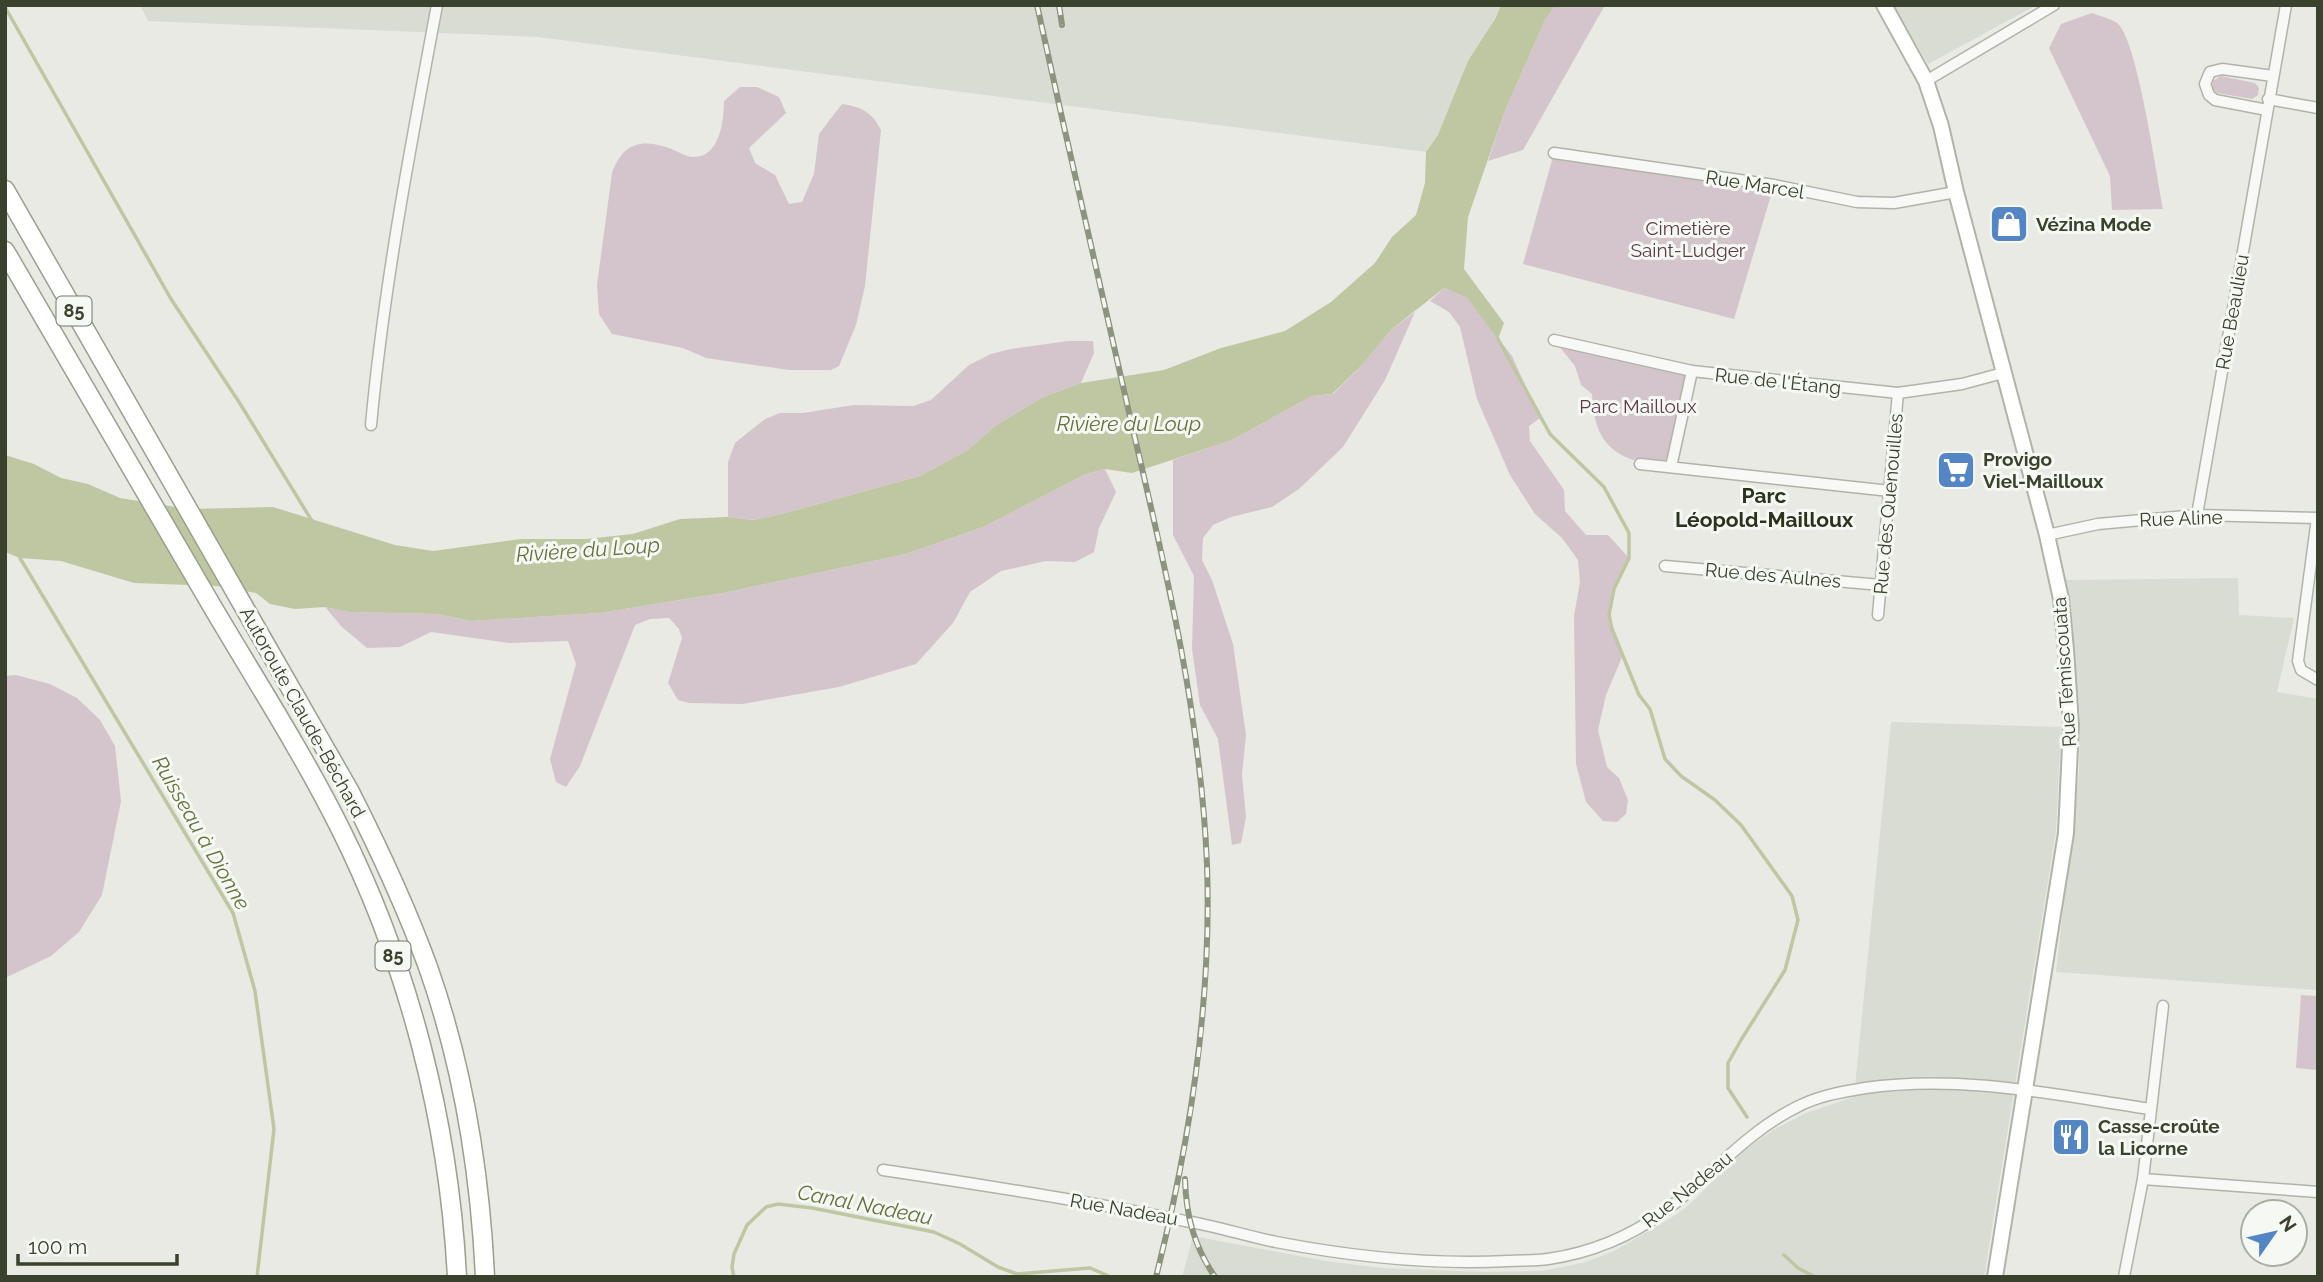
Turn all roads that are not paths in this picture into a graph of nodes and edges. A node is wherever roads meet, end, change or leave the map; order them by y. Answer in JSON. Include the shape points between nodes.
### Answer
{"nodes":[{"id":1,"x":437,"y":5,"type":"edge"},
{"id":2,"x":1884,"y":5,"type":"edge"},
{"id":3,"x":2054,"y":5,"type":"edge"},
{"id":4,"x":2286,"y":5,"type":"edge"},
{"id":5,"x":2273,"y":76,"type":"junction"},
{"id":6,"x":1926,"y":81,"type":"junction"},
{"id":7,"x":2268,"y":99,"type":"junction"},
{"id":8,"x":2318,"y":108,"type":"edge"},
{"id":9,"x":2267,"y":110,"type":"junction"},
{"id":10,"x":1554,"y":153,"type":"dead end"},
{"id":11,"x":5,"y":191,"type":"edge"},
{"id":12,"x":1956,"y":192,"type":"junction"},
{"id":13,"x":5,"y":251,"type":"edge"},
{"id":14,"x":1554,"y":340,"type":"dead end"},
{"id":15,"x":1692,"y":371,"type":"junction"},
{"id":16,"x":2003,"y":373,"type":"junction"},
{"id":17,"x":1898,"y":393,"type":"junction"},
{"id":18,"x":371,"y":425,"type":"dead end"},
{"id":19,"x":1640,"y":464,"type":"dead end"},
{"id":20,"x":1671,"y":467,"type":"junction"},
{"id":21,"x":1890,"y":491,"type":"junction"},
{"id":22,"x":2197,"y":515,"type":"junction"},
{"id":23,"x":2317,"y":517,"type":"edge"},
{"id":24,"x":2047,"y":535,"type":"junction"},
{"id":25,"x":1665,"y":566,"type":"dead end"},
{"id":26,"x":1881,"y":585,"type":"junction"},
{"id":27,"x":1878,"y":615,"type":"dead end"},
{"id":28,"x":2318,"y":680,"type":"edge"},
{"id":29,"x":397,"y":967,"type":"junction"},
{"id":30,"x":2163,"y":1006,"type":"dead end"},
{"id":31,"x":2024,"y":1090,"type":"junction"},
{"id":32,"x":2150,"y":1109,"type":"junction"},
{"id":33,"x":468,"y":1128,"type":"junction"},
{"id":34,"x":883,"y":1170,"type":"dead end"},
{"id":35,"x":2143,"y":1179,"type":"junction"},
{"id":36,"x":2318,"y":1192,"type":"edge"},
{"id":37,"x":448,"y":1277,"type":"edge"},
{"id":38,"x":457,"y":1277,"type":"edge"},
{"id":39,"x":485,"y":1277,"type":"edge"},
{"id":40,"x":493,"y":1277,"type":"edge"},
{"id":41,"x":1995,"y":1277,"type":"edge"},
{"id":42,"x":2124,"y":1277,"type":"edge"}],
"edges":[{"from":1,"to":18,"type":"street"},
{"from":2,"to":6,"type":"main road","name":"Rue Témiscouata"},
{"from":3,"to":6,"type":"street"},
{"from":4,"to":5,"type":"street","name":"Rue Beaulieu"},
{"from":5,"to":7,"type":"street","name":"Rue Beaulieu"},
{"from":5,"to":9,"type":"street","via":[[2222,69],[2210,72],[2205,84],[2215,100]]},
{"from":6,"to":12,"type":"main road","name":"Rue Témiscouata"},
{"from":7,"to":8,"type":"street"},
{"from":7,"to":9,"type":"street","name":"Rue Beaulieu"},
{"from":9,"to":22,"type":"street","name":"Rue Beaulieu"},
{"from":10,"to":12,"type":"street","name":"Rue Marcel","via":[[1774,185],[1857,202],[1894,203]]},
{"from":11,"to":33,"type":"highway","name":"Autoroute Claude-Béchard","number":"85","via":[[360,813],[393,880],[442,1010]]},
{"from":12,"to":16,"type":"main road","name":"Rue Témiscouata"},
{"from":13,"to":29,"type":"highway","name":"Autoroute Claude-Béchard","number":"85","via":[[340,828]]},
{"from":14,"to":15,"type":"street","name":"Rue de l'Étang"},
{"from":15,"to":17,"type":"street","name":"Rue de l'Étang"},
{"from":15,"to":20,"type":"street"},
{"from":16,"to":17,"type":"street","name":"Rue de l'Étang"},
{"from":16,"to":24,"type":"main road","name":"Rue Témiscouata"},
{"from":17,"to":21,"type":"street","name":"Rue des Quenouilles"},
{"from":19,"to":20,"type":"street"},
{"from":20,"to":21,"type":"street"},
{"from":21,"to":26,"type":"street","name":"Rue des Quenouilles"},
{"from":22,"to":23,"type":"street","name":"Rue Aline"},
{"from":22,"to":24,"type":"street","name":"Rue Aline","via":[[2098,524]]},
{"from":23,"to":28,"type":"street","via":[[2298,662],[2301,670]]},
{"from":24,"to":31,"type":"main road","name":"Rue Témiscouata","via":[[2062,599],[2071,725],[2066,833]]},
{"from":25,"to":26,"type":"street","name":"Rue des Aulnes"},
{"from":26,"to":27,"type":"street","name":"Rue des Quenouilles"},
{"from":29,"to":37,"type":"highway","via":[[439,1175]]},
{"from":29,"to":38,"type":"highway","name":"Autoroute Claude-Béchard","number":"85","via":[[441,1140]]},
{"from":30,"to":32,"type":"street"},
{"from":31,"to":32,"type":"street","name":"Rue Nadeau"},
{"from":31,"to":34,"type":"street","name":"Rue Nadeau","via":[[1940,1082],[1828,1094],[1756,1132],[1639,1229],[1588,1250],[1548,1259],[1377,1259],[1029,1192]]},
{"from":31,"to":41,"type":"main road","name":"Rue Témiscouata"},
{"from":32,"to":35,"type":"street"},
{"from":33,"to":39,"type":"highway","name":"Autoroute Claude-Béchard","number":"85"},
{"from":33,"to":40,"type":"highway"},
{"from":35,"to":36,"type":"street"},
{"from":35,"to":42,"type":"street"}]}
